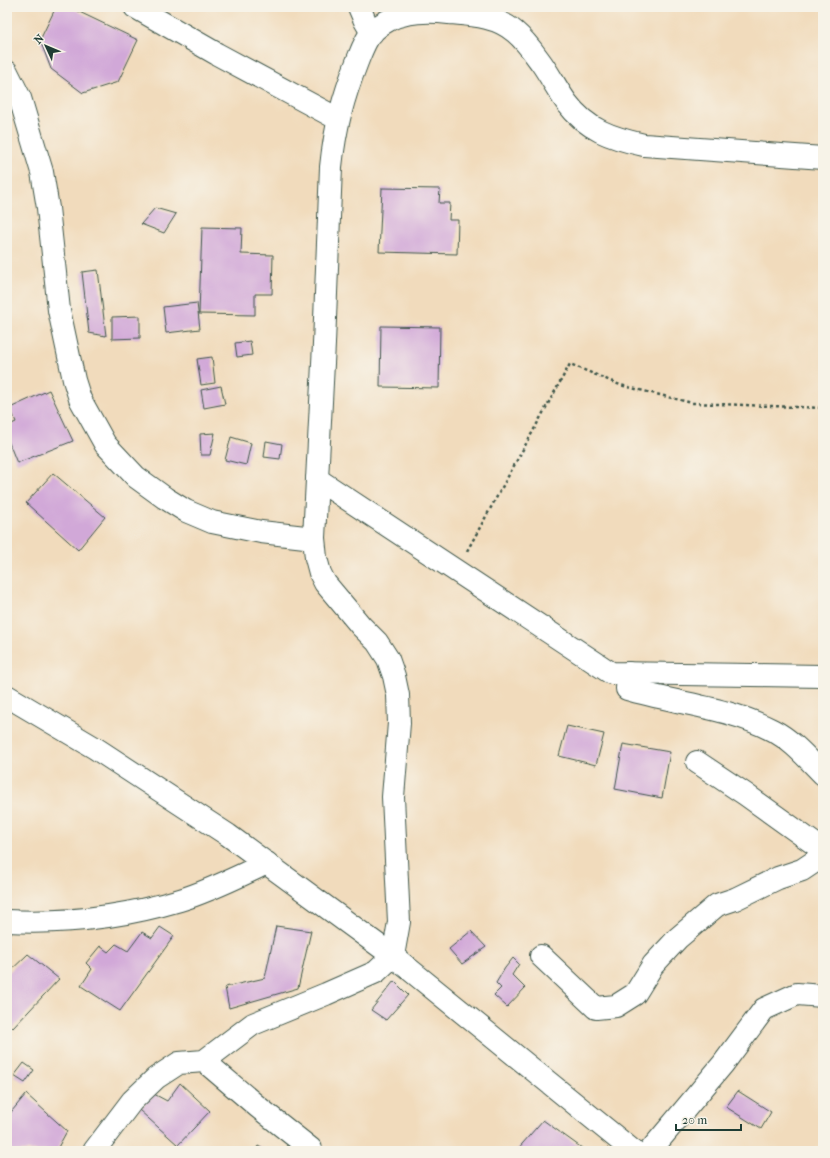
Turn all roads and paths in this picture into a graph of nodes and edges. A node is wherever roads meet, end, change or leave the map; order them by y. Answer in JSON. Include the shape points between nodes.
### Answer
{"nodes":[{"id":1,"x":135,"y":7,"type":"edge"},
{"id":2,"x":359,"y":7,"type":"edge"},
{"id":3,"x":372,"y":32,"type":"junction"},
{"id":4,"x":7,"y":72,"type":"edge"},
{"id":5,"x":338,"y":119,"type":"junction"},
{"id":6,"x":823,"y":158,"type":"edge"},
{"id":7,"x":823,"y":408,"type":"edge"},
{"id":8,"x":318,"y":479,"type":"junction"},
{"id":9,"x":314,"y":538,"type":"junction"},
{"id":10,"x":456,"y":571,"type":"junction"},
{"id":11,"x":628,"y":673,"type":"junction"},
{"id":12,"x":823,"y":676,"type":"edge"},
{"id":13,"x":7,"y":696,"type":"edge"},
{"id":14,"x":697,"y":762,"type":"dead end"},
{"id":15,"x":823,"y":774,"type":"edge"},
{"id":16,"x":823,"y":850,"type":"edge"},
{"id":17,"x":823,"y":856,"type":"edge"},
{"id":18,"x":267,"y":863,"type":"junction"},
{"id":19,"x":7,"y":921,"type":"edge"},
{"id":20,"x":393,"y":956,"type":"junction"},
{"id":21,"x":541,"y":956,"type":"dead end"},
{"id":22,"x":823,"y":996,"type":"edge"},
{"id":23,"x":204,"y":1061,"type":"junction"},
{"id":24,"x":94,"y":1151,"type":"edge"},
{"id":25,"x":310,"y":1151,"type":"edge"},
{"id":26,"x":633,"y":1151,"type":"edge"},
{"id":27,"x":650,"y":1151,"type":"edge"}],
"edges":[{"from":1,"to":5,"type":"street"},
{"from":2,"to":3,"type":"street"},
{"from":3,"to":5,"type":"street","via":[[362,48]]},
{"from":3,"to":6,"type":"street","via":[[397,16],[416,14],[444,13],[500,22],[516,32],[530,48],[574,112],[607,135],[644,145]]},
{"from":4,"to":9,"type":"street","via":[[20,98],[42,172],[59,310],[74,380],[80,399],[104,444],[136,477],[186,511],[212,522],[261,532]]},
{"from":5,"to":8,"type":"street","via":[[331,167]]},
{"from":7,"to":10,"type":"path","via":[[692,403],[620,385],[570,364]]},
{"from":8,"to":9,"type":"street"},
{"from":8,"to":10,"type":"street"},
{"from":9,"to":20,"type":"street","via":[[316,558],[325,583],[377,642],[388,659],[398,695],[399,723],[393,797],[399,922]]},
{"from":10,"to":11,"type":"street","via":[[611,673]]},
{"from":11,"to":12,"type":"street"},
{"from":11,"to":15,"type":"street","via":[[627,689],[726,712],[772,730],[794,745]]},
{"from":13,"to":18,"type":"street","via":[[95,748]]},
{"from":14,"to":16,"type":"street"},
{"from":17,"to":21,"type":"street","via":[[802,870],[717,905],[678,938],[653,965],[635,994],[616,1006],[596,1008]]},
{"from":18,"to":19,"type":"street","via":[[181,900],[140,910],[79,920]]},
{"from":18,"to":20,"type":"street"},
{"from":20,"to":23,"type":"street","via":[[376,972],[365,978],[253,1024]]},
{"from":20,"to":26,"type":"street"},
{"from":22,"to":27,"type":"street","via":[[797,994],[764,1009],[723,1064]]},
{"from":23,"to":24,"type":"street","via":[[179,1063],[156,1078],[132,1101]]},
{"from":23,"to":25,"type":"street","via":[[311,1149]]}]}
